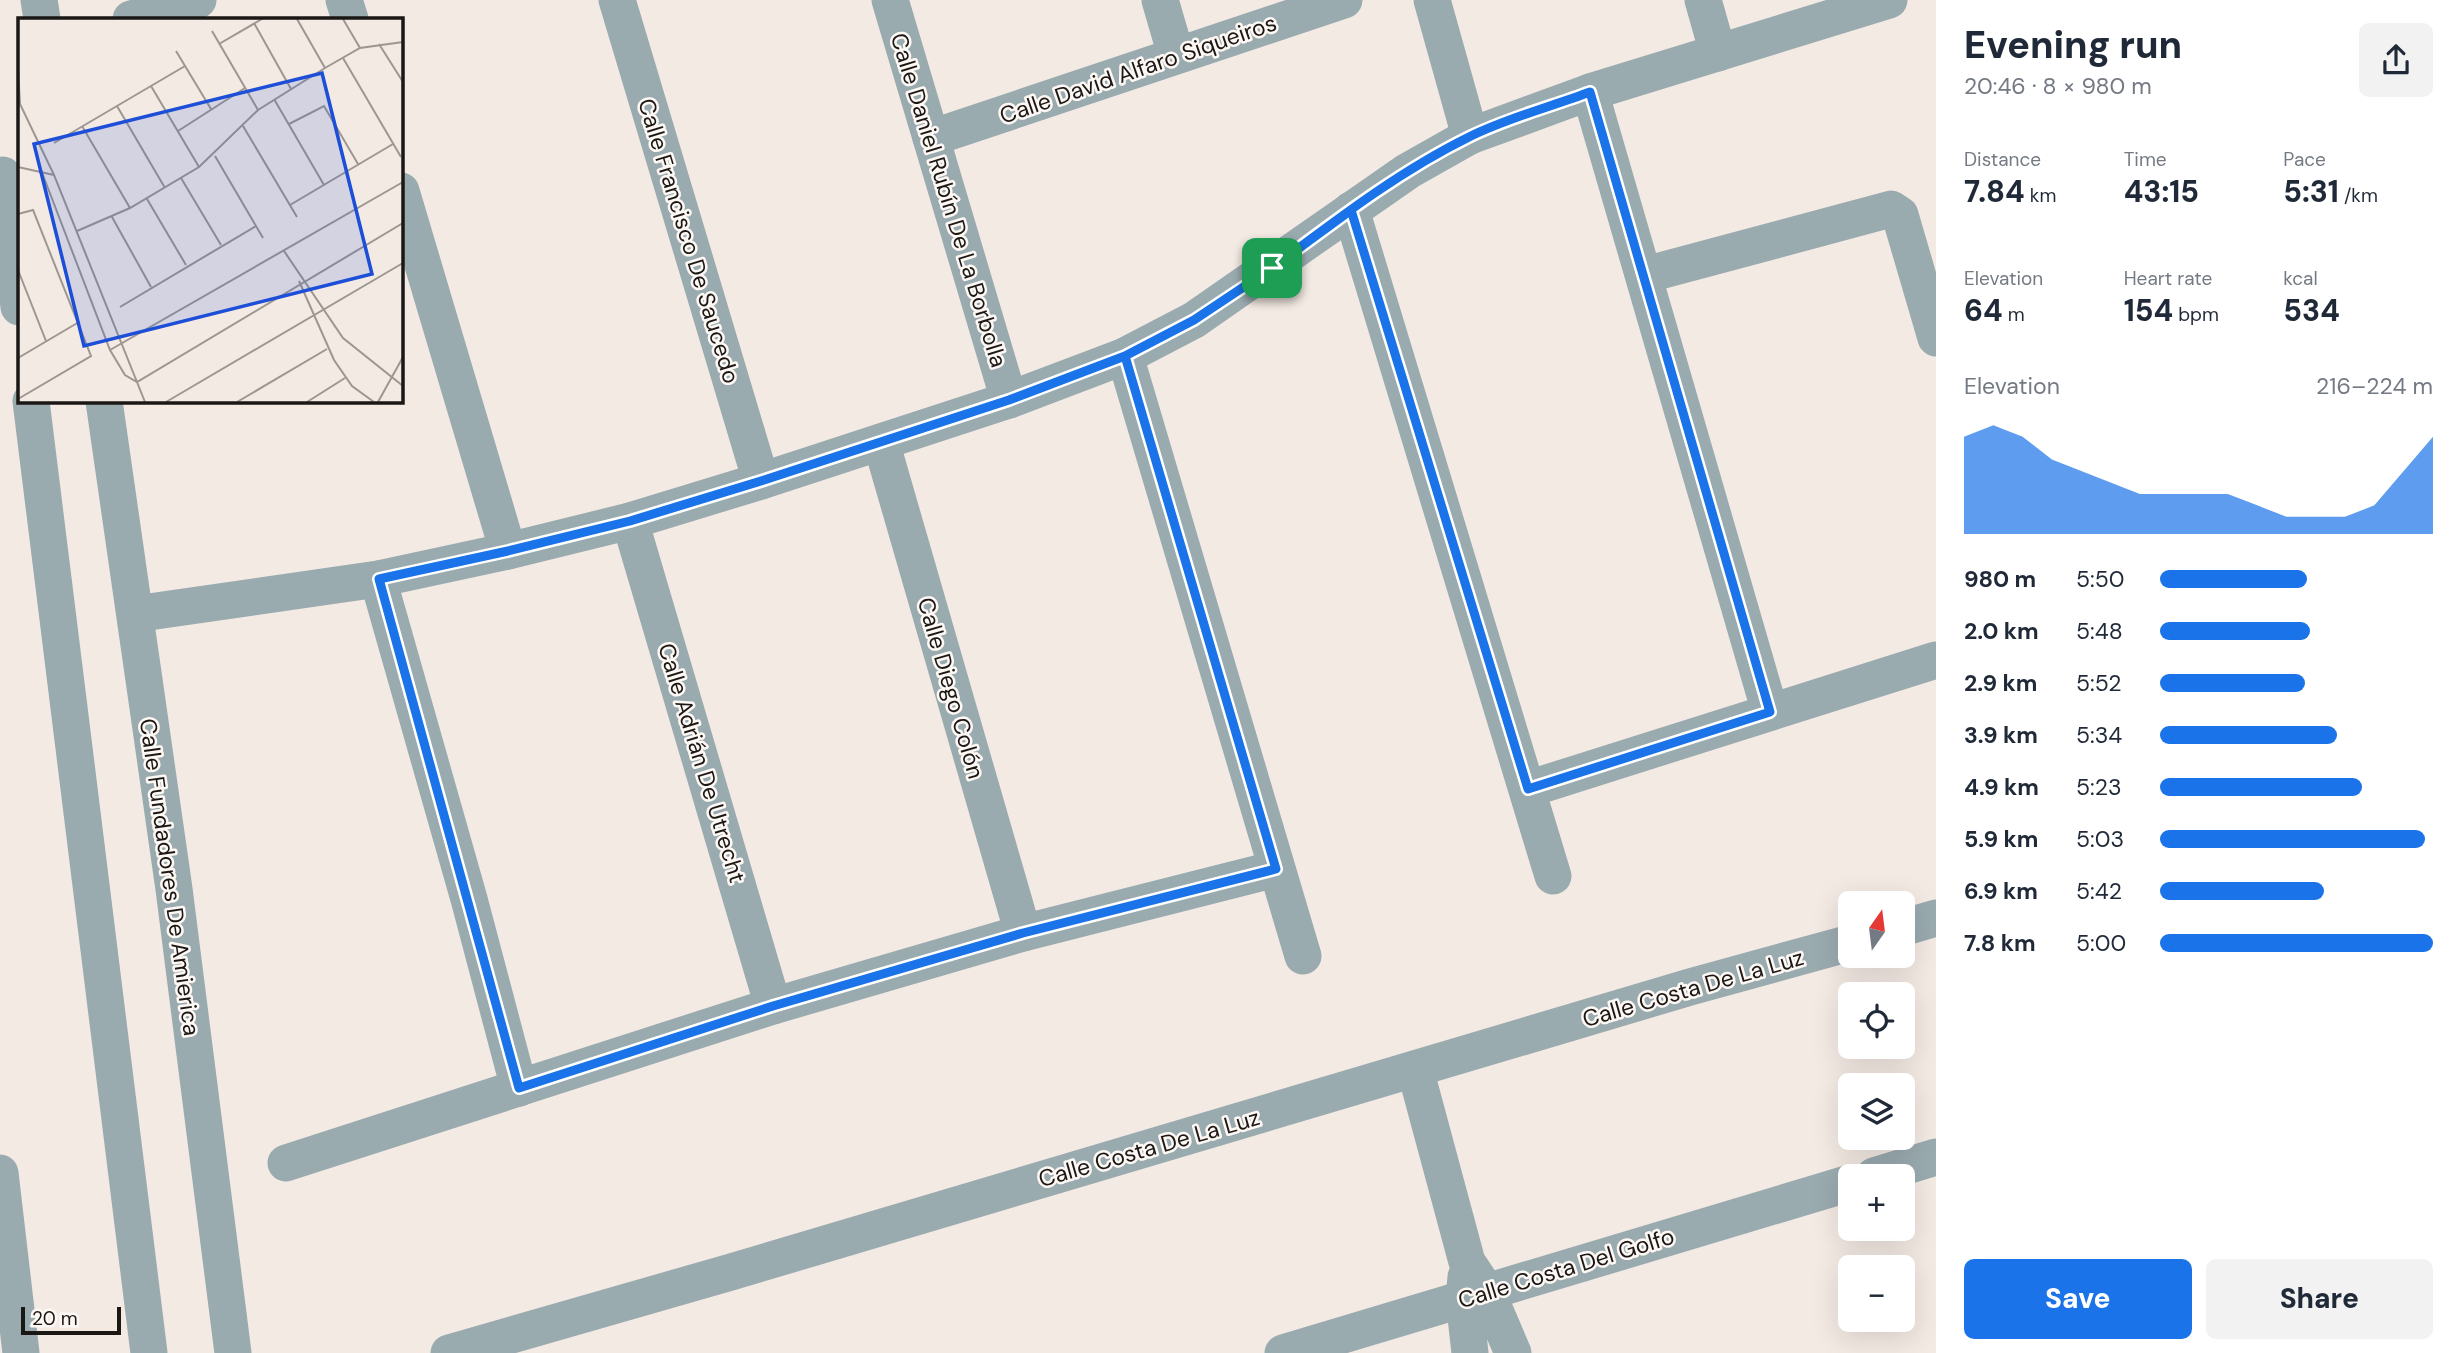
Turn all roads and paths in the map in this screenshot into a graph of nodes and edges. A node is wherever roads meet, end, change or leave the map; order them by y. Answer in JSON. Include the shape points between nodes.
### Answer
{"nodes":[{"id":1,"x":39,"y":0,"type":"edge"},
{"id":2,"x":198,"y":0,"type":"edge"},
{"id":3,"x":344,"y":0,"type":"edge"},
{"id":4,"x":617,"y":0,"type":"edge"},
{"id":5,"x":890,"y":0,"type":"edge"},
{"id":6,"x":1160,"y":0,"type":"edge"},
{"id":7,"x":1344,"y":0,"type":"edge"},
{"id":8,"x":1432,"y":0,"type":"edge"},
{"id":9,"x":1703,"y":0,"type":"edge"},
{"id":10,"x":1889,"y":0,"type":"edge"},
{"id":11,"x":42,"y":18,"type":"edge"},
{"id":12,"x":135,"y":18,"type":"edge"},
{"id":13,"x":350,"y":18,"type":"edge"},
{"id":14,"x":1718,"y":52,"type":"junction"},
{"id":15,"x":1176,"y":55,"type":"junction"},
{"id":16,"x":1590,"y":92,"type":"junction"},
{"id":17,"x":1471,"y":136,"type":"junction"},
{"id":18,"x":931,"y":138,"type":"junction"},
{"id":19,"x":7,"y":178,"type":"edge"},
{"id":20,"x":402,"y":194,"type":"edge"},
{"id":21,"x":1351,"y":210,"type":"junction"},
{"id":22,"x":1645,"y":275,"type":"junction"},
{"id":23,"x":18,"y":296,"type":"edge"},
{"id":24,"x":1936,"y":338,"type":"edge"},
{"id":25,"x":1125,"y":356,"type":"junction"},
{"id":26,"x":1009,"y":400,"type":"junction"},
{"id":27,"x":31,"y":402,"type":"edge"},
{"id":28,"x":104,"y":402,"type":"edge"},
{"id":29,"x":881,"y":442,"type":"junction"},
{"id":30,"x":761,"y":481,"type":"junction"},
{"id":31,"x":630,"y":521,"type":"junction"},
{"id":32,"x":508,"y":551,"type":"junction"},
{"id":33,"x":379,"y":579,"type":"junction"},
{"id":34,"x":135,"y":614,"type":"junction"},
{"id":35,"x":1936,"y":660,"type":"edge"},
{"id":36,"x":1770,"y":712,"type":"junction"},
{"id":37,"x":1528,"y":789,"type":"junction"},
{"id":38,"x":1276,"y":869,"type":"junction"},
{"id":39,"x":1553,"y":876,"type":"dead end"},
{"id":40,"x":1936,"y":918,"type":"edge"},
{"id":41,"x":1915,"y":924,"type":"edge"},
{"id":42,"x":1023,"y":933,"type":"junction"},
{"id":43,"x":1838,"y":946,"type":"edge"},
{"id":44,"x":1303,"y":956,"type":"dead end"},
{"id":45,"x":773,"y":1006,"type":"junction"},
{"id":46,"x":1415,"y":1069,"type":"junction"},
{"id":47,"x":519,"y":1088,"type":"junction"},
{"id":48,"x":1936,"y":1157,"type":"edge"},
{"id":49,"x":286,"y":1163,"type":"dead end"},
{"id":50,"x":1913,"y":1164,"type":"edge"},
{"id":51,"x":1838,"y":1187,"type":"edge"},
{"id":52,"x":1,"y":1189,"type":"edge"},
{"id":53,"x":1475,"y":1296,"type":"junction"},
{"id":54,"x":21,"y":1353,"type":"edge"},
{"id":55,"x":149,"y":1353,"type":"edge"},
{"id":56,"x":233,"y":1353,"type":"edge"},
{"id":57,"x":449,"y":1353,"type":"edge"},
{"id":58,"x":1283,"y":1353,"type":"edge"},
{"id":59,"x":1470,"y":1353,"type":"edge"},
{"id":60,"x":1513,"y":1353,"type":"edge"}],
"edges":[{"from":1,"to":11,"type":"street"},
{"from":2,"to":12,"type":"street"},
{"from":3,"to":13,"type":"street"},
{"from":4,"to":30,"type":"street","name":"Calle Francisco De Saucedo"},
{"from":5,"to":18,"type":"street","name":"Calle Daniel Rubín De La Borbolla"},
{"from":6,"to":15,"type":"street"},
{"from":7,"to":15,"type":"street","name":"Calle David Alfaro Siqueiros"},
{"from":8,"to":17,"type":"street"},
{"from":9,"to":14,"type":"street"},
{"from":10,"to":14,"type":"street"},
{"from":14,"to":16,"type":"street"},
{"from":15,"to":18,"type":"street","name":"Calle David Alfaro Siqueiros"},
{"from":16,"to":17,"type":"street"},
{"from":16,"to":22,"type":"street"},
{"from":17,"to":21,"type":"street"},
{"from":18,"to":26,"type":"street","name":"Calle Daniel Rubín De La Borbolla"},
{"from":19,"to":23,"type":"street"},
{"from":20,"to":32,"type":"street"},
{"from":21,"to":25,"type":"street","via":[[1194,320]]},
{"from":21,"to":37,"type":"street"},
{"from":22,"to":24,"type":"street","via":[[1891,209],[1899,215]]},
{"from":22,"to":36,"type":"street"},
{"from":25,"to":26,"type":"street"},
{"from":25,"to":38,"type":"street"},
{"from":26,"to":29,"type":"street"},
{"from":27,"to":55,"type":"street"},
{"from":28,"to":34,"type":"street","name":"Calle Fundadores De Amierica"},
{"from":29,"to":30,"type":"street"},
{"from":29,"to":42,"type":"street","name":"Calle Diego Colón"},
{"from":30,"to":31,"type":"street"},
{"from":31,"to":32,"type":"street"},
{"from":31,"to":45,"type":"street","name":"Calle Adrián De Utrecht"},
{"from":32,"to":33,"type":"street"},
{"from":33,"to":34,"type":"street"},
{"from":33,"to":47,"type":"street"},
{"from":34,"to":56,"type":"street","name":"Calle Fundadores De Amierica"},
{"from":35,"to":36,"type":"street"},
{"from":36,"to":37,"type":"street"},
{"from":37,"to":39,"type":"street"},
{"from":38,"to":42,"type":"street"},
{"from":38,"to":44,"type":"street"},
{"from":40,"to":41,"type":"street"},
{"from":42,"to":45,"type":"street"},
{"from":43,"to":46,"type":"street","name":"Calle Costa De La Luz"},
{"from":45,"to":47,"type":"street"},
{"from":46,"to":53,"type":"street"},
{"from":46,"to":57,"type":"street","name":"Calle Costa De La Luz"},
{"from":47,"to":49,"type":"street"},
{"from":48,"to":50,"type":"street"},
{"from":51,"to":53,"type":"street","name":"Calle Costa Del Golfo"},
{"from":52,"to":54,"type":"street"},
{"from":53,"to":58,"type":"street","name":"Calle Costa Del Golfo"},
{"from":53,"to":59,"type":"street"},
{"from":53,"to":60,"type":"street"}]}
